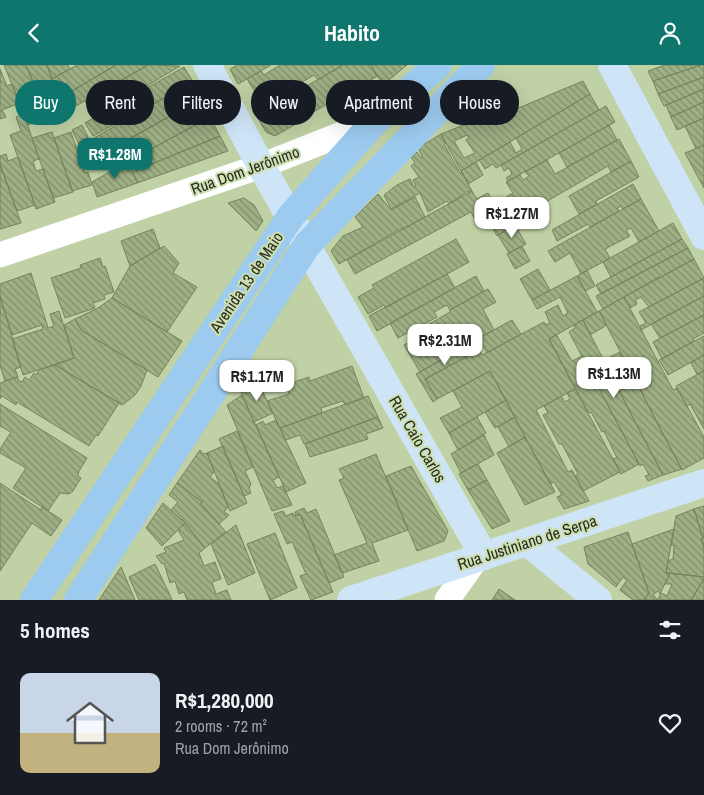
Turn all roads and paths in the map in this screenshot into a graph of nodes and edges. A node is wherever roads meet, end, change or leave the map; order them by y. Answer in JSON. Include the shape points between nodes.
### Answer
{"nodes":[{"id":1,"x":207,"y":65,"type":"edge"},
{"id":2,"x":438,"y":65,"type":"edge"},
{"id":3,"x":481,"y":65,"type":"edge"},
{"id":4,"x":612,"y":65,"type":"edge"},
{"id":5,"x":421,"y":80,"type":"edge"},
{"id":6,"x":365,"y":125,"type":"edge"},
{"id":7,"x":371,"y":125,"type":"edge"},
{"id":8,"x":262,"y":165,"type":"junction"},
{"id":9,"x":291,"y":216,"type":"junction"},
{"id":10,"x":704,"y":236,"type":"edge"},
{"id":11,"x":307,"y":245,"type":"junction"},
{"id":12,"x":0,"y":255,"type":"edge"},
{"id":13,"x":704,"y":483,"type":"edge"},
{"id":14,"x":527,"y":542,"type":"junction"},
{"id":15,"x":480,"y":557,"type":"junction"},
{"id":16,"x":34,"y":600,"type":"edge"},
{"id":17,"x":78,"y":600,"type":"edge"},
{"id":18,"x":350,"y":600,"type":"edge"},
{"id":19,"x":447,"y":600,"type":"edge"},
{"id":20,"x":598,"y":600,"type":"edge"}],
"edges":[{"from":1,"to":8,"type":"street"},
{"from":2,"to":5,"type":"main road","name":"Avenida 13 de Maio"},
{"from":3,"to":11,"type":"main road","name":"Avenida 13 de Maio"},
{"from":4,"to":10,"type":"street"},
{"from":6,"to":8,"type":"street","name":"Rua Dom Jerônimo"},
{"from":7,"to":9,"type":"main road","name":"Avenida 13 de Maio"},
{"from":8,"to":9,"type":"street"},
{"from":8,"to":12,"type":"street","name":"Rua Dom Jerônimo"},
{"from":9,"to":11,"type":"street","name":"Rua Caio Carlos"},
{"from":9,"to":16,"type":"main road","name":"Avenida 13 de Maio"},
{"from":11,"to":15,"type":"street","name":"Rua Caio Carlos"},
{"from":11,"to":17,"type":"main road","name":"Avenida 13 de Maio"},
{"from":13,"to":14,"type":"street","name":"Rua Justiniano de Serpa"},
{"from":14,"to":15,"type":"street","name":"Rua Justiniano de Serpa"},
{"from":14,"to":20,"type":"street"},
{"from":15,"to":18,"type":"street","name":"Rua Justiniano de Serpa"},
{"from":15,"to":19,"type":"street"}]}
